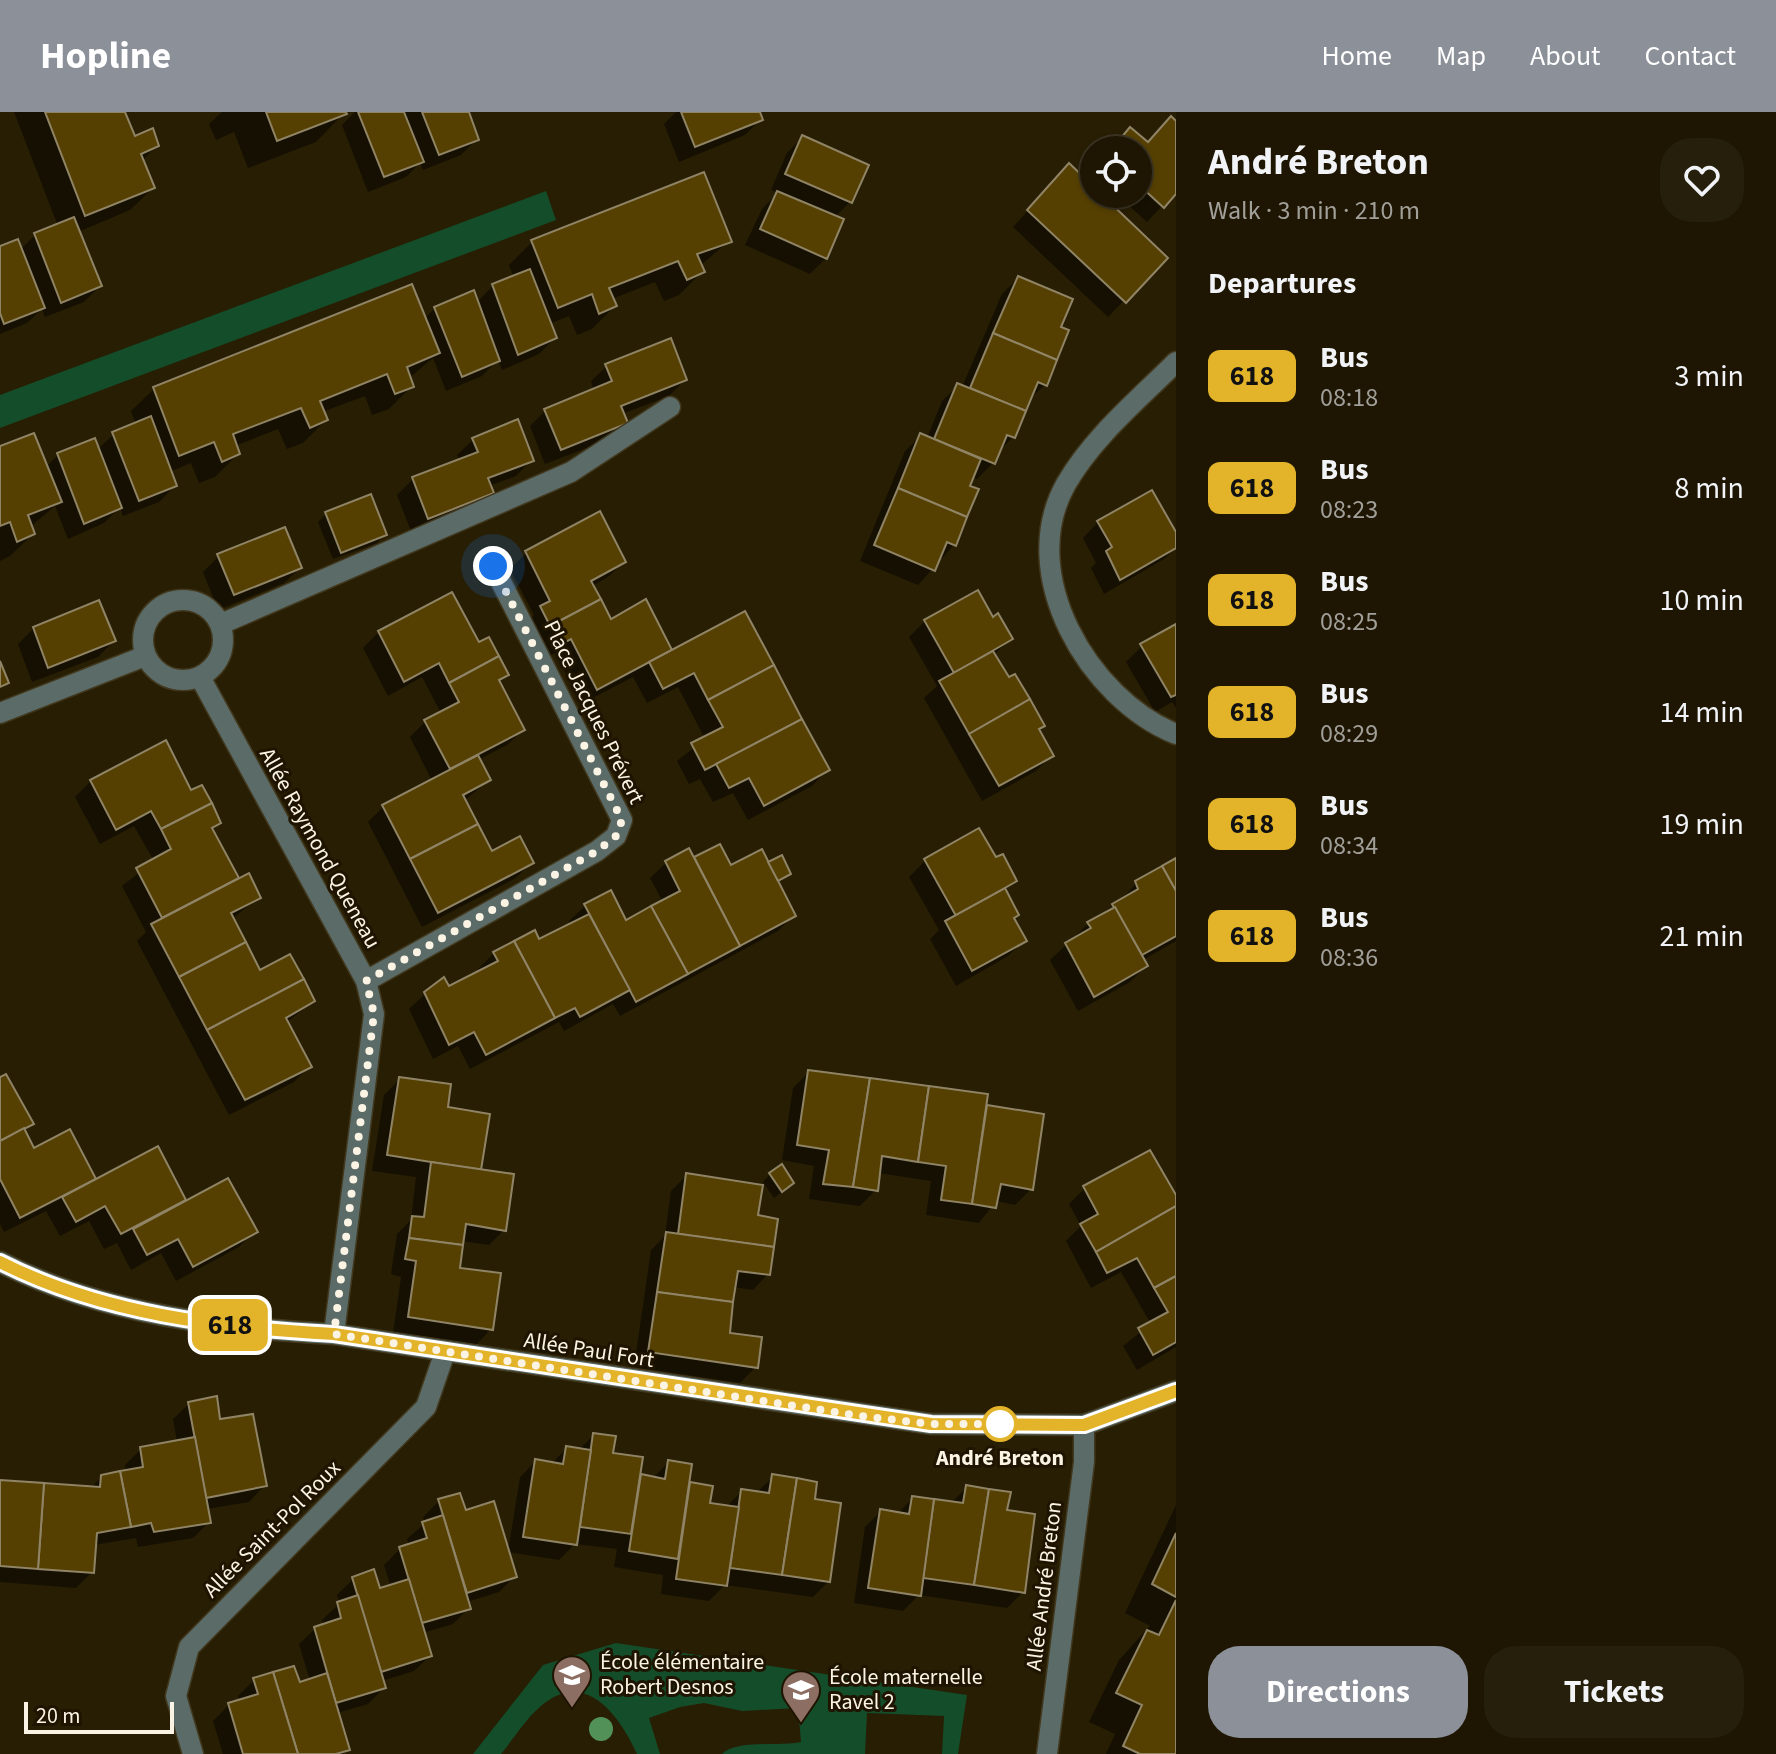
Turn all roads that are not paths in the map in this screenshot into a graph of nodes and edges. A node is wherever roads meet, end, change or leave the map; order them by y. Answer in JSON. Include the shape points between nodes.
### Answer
{"nodes":[{"id":1,"x":1176,"y":362,"type":"edge"},
{"id":2,"x":670,"y":407,"type":"dead end"},
{"id":3,"x":493,"y":566,"type":"dead end"},
{"id":4,"x":221,"y":624,"type":"junction"},
{"id":5,"x":145,"y":656,"type":"junction"},
{"id":6,"x":200,"y":677,"type":"junction"},
{"id":7,"x":0,"y":713,"type":"edge"},
{"id":8,"x":1176,"y":734,"type":"edge"},
{"id":9,"x":366,"y":981,"type":"junction"},
{"id":10,"x":0,"y":1262,"type":"edge"},
{"id":11,"x":334,"y":1334,"type":"junction"},
{"id":12,"x":445,"y":1352,"type":"junction"},
{"id":13,"x":1176,"y":1391,"type":"edge"},
{"id":14,"x":1084,"y":1425,"type":"junction"},
{"id":15,"x":193,"y":1754,"type":"edge"},
{"id":16,"x":1047,"y":1754,"type":"edge"}],
"edges":[{"from":1,"to":8,"type":"street","via":[[1084,457],[1051,524],[1059,599],[1097,676],[1121,702]]},
{"from":2,"to":4,"type":"street","via":[[571,472]]},
{"from":3,"to":9,"type":"street","name":"Place Jacques Prévert","via":[[622,820],[616,836],[597,851]]},
{"from":4,"to":5,"type":"street","via":[[210,609],[190,600],[168,602],[152,615],[143,634]]},
{"from":4,"to":6,"type":"street","via":[[224,645],[215,666]]},
{"from":5,"to":6,"type":"street","via":[[156,671],[180,681]]},
{"from":5,"to":7,"type":"street"},
{"from":6,"to":9,"type":"street","name":"Allée Raymond Queneau"},
{"from":9,"to":11,"type":"street","name":"Allée Raymond Queneau","via":[[374,1014]]},
{"from":10,"to":11,"type":"street","name":"Allée Paul Fort","via":[[95,1302],[257,1330]]},
{"from":11,"to":12,"type":"street","name":"Allée Paul Fort"},
{"from":12,"to":14,"type":"street","name":"Allée Paul Fort","via":[[931,1424]]},
{"from":12,"to":15,"type":"street","name":"Allée Saint-Pol Roux","via":[[426,1407],[189,1647],[176,1696]]},
{"from":13,"to":14,"type":"street","name":"Allée Paul Fort"},
{"from":14,"to":16,"type":"street","name":"Allée André Breton","via":[[1084,1462]]}]}
